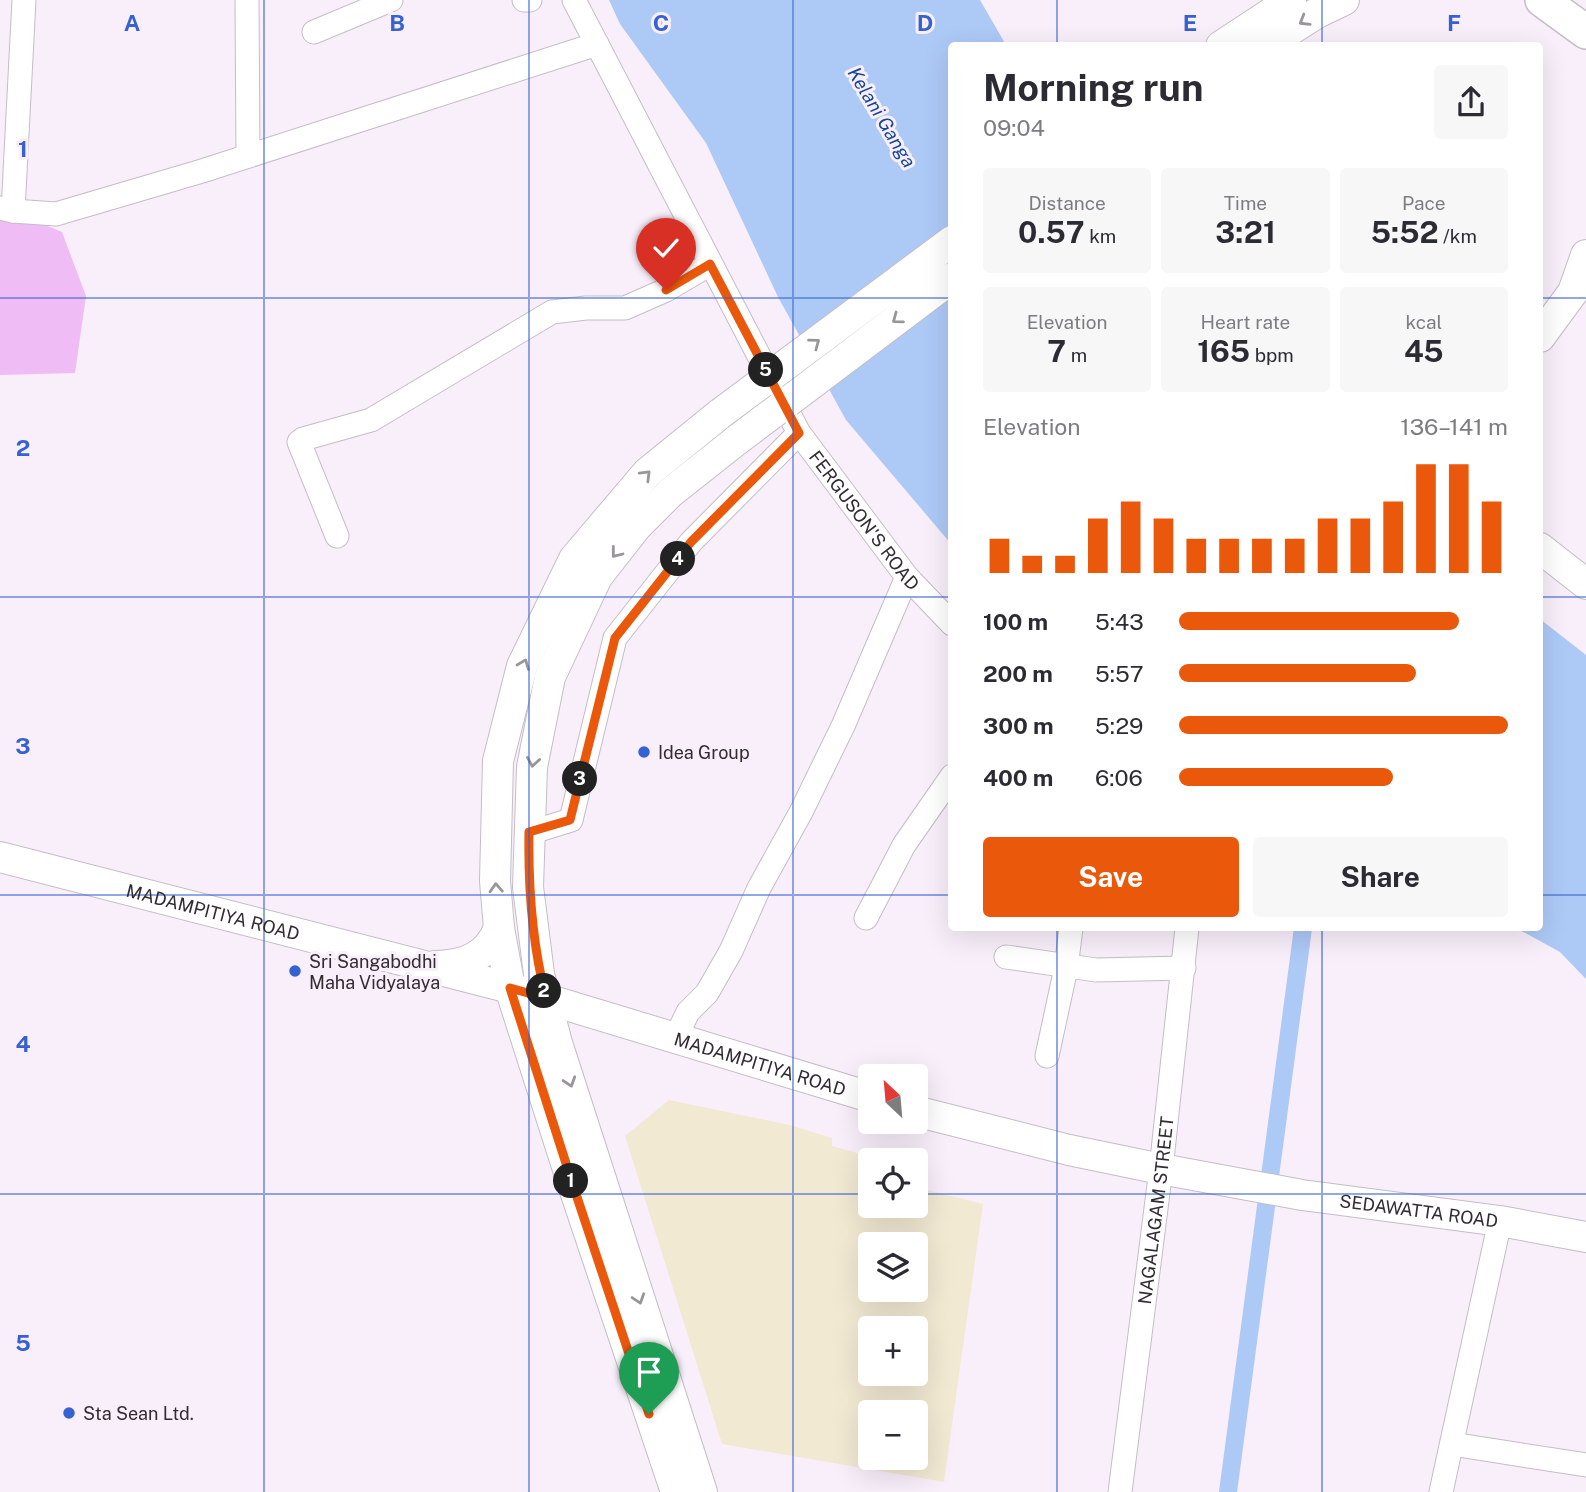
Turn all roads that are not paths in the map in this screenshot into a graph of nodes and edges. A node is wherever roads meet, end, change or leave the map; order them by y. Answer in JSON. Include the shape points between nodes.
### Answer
{"nodes":[{"id":1,"x":24,"y":0,"type":"edge"},
{"id":2,"x":247,"y":0,"type":"edge"},
{"id":3,"x":391,"y":0,"type":"edge"},
{"id":4,"x":524,"y":0,"type":"edge"},
{"id":5,"x":530,"y":0,"type":"edge"},
{"id":6,"x":574,"y":0,"type":"edge"},
{"id":7,"x":1291,"y":0,"type":"edge"},
{"id":8,"x":1343,"y":0,"type":"edge"},
{"id":9,"x":1542,"y":0,"type":"edge"},
{"id":10,"x":314,"y":32,"type":"dead end"},
{"id":11,"x":1586,"y":32,"type":"edge"},
{"id":12,"x":1227,"y":42,"type":"edge"},
{"id":13,"x":1271,"y":42,"type":"edge"},
{"id":14,"x":597,"y":44,"type":"junction"},
{"id":15,"x":248,"y":156,"type":"junction"},
{"id":16,"x":6,"y":209,"type":"edge"},
{"id":17,"x":948,"y":244,"type":"edge"},
{"id":18,"x":1586,"y":255,"type":"edge"},
{"id":19,"x":710,"y":264,"type":"junction"},
{"id":20,"x":948,"y":281,"type":"edge"},
{"id":21,"x":1543,"y":333,"type":"edge"},
{"id":22,"x":799,"y":433,"type":"junction"},
{"id":23,"x":337,"y":536,"type":"dead end"},
{"id":24,"x":1543,"y":550,"type":"edge"},
{"id":25,"x":907,"y":577,"type":"junction"},
{"id":26,"x":1586,"y":584,"type":"edge"},
{"id":27,"x":948,"y":620,"type":"edge"},
{"id":28,"x":948,"y":782,"type":"edge"},
{"id":29,"x":529,"y":832,"type":"junction"},
{"id":30,"x":0,"y":857,"type":"edge"},
{"id":31,"x":866,"y":918,"type":"dead end"},
{"id":32,"x":499,"y":928,"type":"junction"},
{"id":33,"x":1071,"y":931,"type":"edge"},
{"id":34,"x":1187,"y":931,"type":"edge"},
{"id":35,"x":1006,"y":957,"type":"dead end"},
{"id":36,"x":428,"y":966,"type":"junction"},
{"id":37,"x":1066,"y":968,"type":"junction"},
{"id":38,"x":1184,"y":968,"type":"junction"},
{"id":39,"x":510,"y":988,"type":"junction"},
{"id":40,"x":546,"y":998,"type":"junction"},
{"id":41,"x":589,"y":1011,"type":"junction"},
{"id":42,"x":676,"y":1039,"type":"junction"},
{"id":43,"x":557,"y":1043,"type":"junction"},
{"id":44,"x":1047,"y":1056,"type":"dead end"},
{"id":45,"x":858,"y":1093,"type":"edge"},
{"id":46,"x":928,"y":1114,"type":"edge"},
{"id":47,"x":1161,"y":1169,"type":"junction"},
{"id":48,"x":1500,"y":1221,"type":"junction"},
{"id":49,"x":1586,"y":1237,"type":"edge"},
{"id":50,"x":1452,"y":1444,"type":"junction"},
{"id":51,"x":1586,"y":1465,"type":"edge"},
{"id":52,"x":676,"y":1492,"type":"edge"},
{"id":53,"x":702,"y":1492,"type":"edge"},
{"id":54,"x":1120,"y":1492,"type":"edge"},
{"id":55,"x":1441,"y":1492,"type":"edge"}],
"edges":[{"from":1,"to":16,"type":"street"},
{"from":2,"to":15,"type":"street"},
{"from":3,"to":10,"type":"street"},
{"from":4,"to":5,"type":"street"},
{"from":6,"to":14,"type":"street","name":"FERGUSON'S ROAD"},
{"from":7,"to":12,"type":"main road"},
{"from":8,"to":13,"type":"main road","one_way":true},
{"from":9,"to":11,"type":"highway"},
{"from":14,"to":15,"type":"street"},
{"from":14,"to":19,"type":"street","name":"FERGUSON'S ROAD"},
{"from":15,"to":16,"type":"street","via":[[57,214]]},
{"from":32,"to":17,"type":"main road","one_way":true,"bridge":true,"via":[[495,881],[498,761],[522,666],[574,559],[647,472]]},
{"from":18,"to":21,"type":"main road","via":[[1573,292]]},
{"from":19,"to":22,"type":"street","name":"FERGUSON'S ROAD"},
{"from":19,"to":23,"type":"street","via":[[625,308],[552,312],[371,420],[303,439],[299,442]]},
{"from":20,"to":29,"type":"main road","one_way":true,"bridge":true,"via":[[670,493],[637,526],[597,578],[550,677],[532,767]]},
{"from":22,"to":25,"type":"street","name":"FERGUSON'S ROAD"},
{"from":22,"to":29,"type":"street","via":[[691,542],[615,638],[570,820]]},
{"from":24,"to":26,"type":"main road"},
{"from":25,"to":27,"type":"street","name":"FERGUSON'S ROAD"},
{"from":25,"to":42,"type":"street","via":[[802,812],[759,888],[731,951],[707,993],[688,1012]]},
{"from":28,"to":31,"type":"street","via":[[904,845]]},
{"from":29,"to":40,"type":"main road","via":[[531,917]]},
{"from":30,"to":36,"type":"main road","name":"MADAMPITIYA ROAD"},
{"from":32,"to":36,"type":"main road","via":[[494,941],[477,957]]},
{"from":32,"to":39,"type":"main road"},
{"from":33,"to":37,"type":"street"},
{"from":34,"to":38,"type":"street","name":"NAGALAGAM STREET"},
{"from":35,"to":37,"type":"street"},
{"from":36,"to":39,"type":"main road","name":"MADAMPITIYA ROAD"},
{"from":37,"to":38,"type":"street"},
{"from":37,"to":44,"type":"street"},
{"from":38,"to":47,"type":"street","name":"NAGALAGAM STREET"},
{"from":39,"to":40,"type":"main road","name":"MADAMPITIYA ROAD"},
{"from":39,"to":52,"type":"main road"},
{"from":40,"to":41,"type":"main road","name":"MADAMPITIYA ROAD"},
{"from":40,"to":43,"type":"main road"},
{"from":41,"to":42,"type":"main road","name":"MADAMPITIYA ROAD"},
{"from":41,"to":43,"type":"main road","via":[[570,1018]]},
{"from":42,"to":45,"type":"main road","name":"MADAMPITIYA ROAD"},
{"from":43,"to":53,"type":"main road","one_way":true},
{"from":46,"to":47,"type":"main road"},
{"from":47,"to":48,"type":"main road","name":"SEDAWATTA ROAD","via":[[1302,1195]]},
{"from":47,"to":54,"type":"street","name":"NAGALAGAM STREET"},
{"from":48,"to":49,"type":"main road","name":"SEDAWATTA ROAD"},
{"from":48,"to":50,"type":"street"},
{"from":50,"to":51,"type":"street"},
{"from":50,"to":55,"type":"street"}]}
